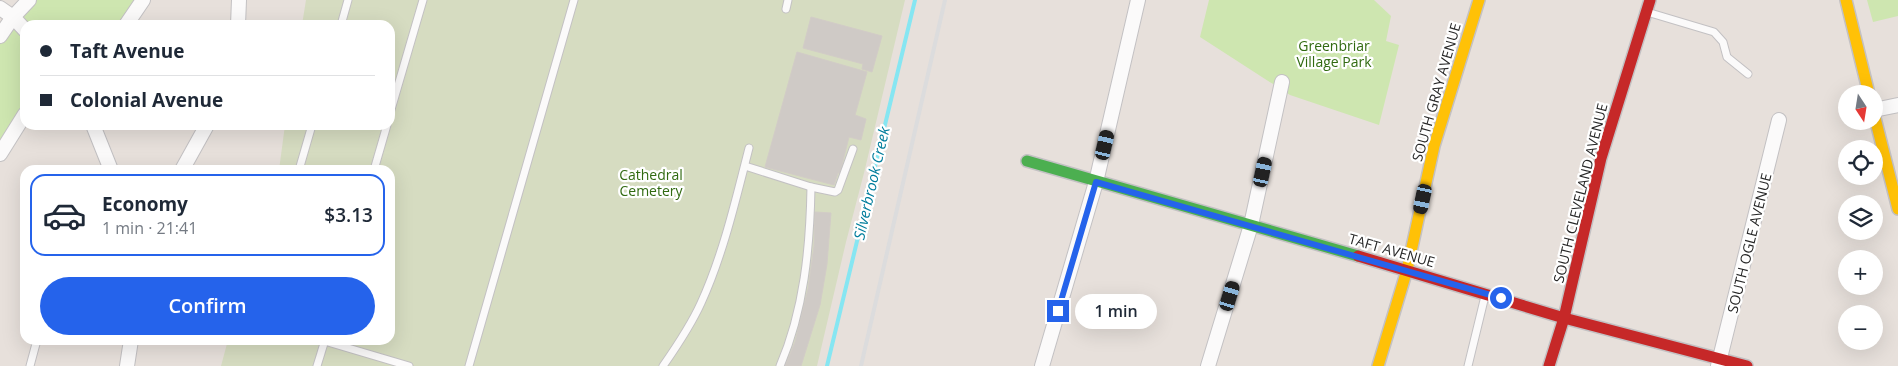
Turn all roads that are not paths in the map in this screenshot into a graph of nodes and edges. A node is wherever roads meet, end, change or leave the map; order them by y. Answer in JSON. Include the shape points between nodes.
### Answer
{"nodes":[{"id":1,"x":29,"y":0,"type":"edge"},
{"id":2,"x":143,"y":0,"type":"edge"},
{"id":3,"x":239,"y":0,"type":"edge"},
{"id":4,"x":348,"y":0,"type":"edge"},
{"id":5,"x":422,"y":0,"type":"edge"},
{"id":6,"x":574,"y":0,"type":"edge"},
{"id":7,"x":788,"y":0,"type":"edge"},
{"id":8,"x":1138,"y":0,"type":"edge"},
{"id":9,"x":1479,"y":0,"type":"edge"},
{"id":10,"x":1650,"y":0,"type":"edge"},
{"id":11,"x":1846,"y":0,"type":"edge"},
{"id":12,"x":0,"y":8,"type":"edge"},
{"id":13,"x":786,"y":9,"type":"dead end"},
{"id":14,"x":1646,"y":12,"type":"junction"},
{"id":15,"x":13,"y":17,"type":"junction"},
{"id":16,"x":129,"y":20,"type":"edge"},
{"id":17,"x":238,"y":20,"type":"edge"},
{"id":18,"x":342,"y":20,"type":"edge"},
{"id":19,"x":20,"y":25,"type":"edge"},
{"id":20,"x":0,"y":36,"type":"edge"},
{"id":21,"x":1748,"y":74,"type":"dead end"},
{"id":22,"x":1282,"y":82,"type":"dead end"},
{"id":23,"x":1867,"y":85,"type":"edge"},
{"id":24,"x":395,"y":95,"type":"edge"},
{"id":25,"x":1898,"y":105,"type":"edge"},
{"id":26,"x":1883,"y":108,"type":"edge"},
{"id":27,"x":1780,"y":120,"type":"dead end"},
{"id":28,"x":20,"y":122,"type":"edge"},
{"id":29,"x":95,"y":130,"type":"edge"},
{"id":30,"x":205,"y":130,"type":"edge"},
{"id":31,"x":311,"y":130,"type":"edge"},
{"id":32,"x":386,"y":130,"type":"edge"},
{"id":33,"x":1878,"y":130,"type":"edge"},
{"id":34,"x":749,"y":148,"type":"dead end"},
{"id":35,"x":853,"y":149,"type":"dead end"},
{"id":36,"x":0,"y":154,"type":"edge"},
{"id":37,"x":1028,"y":161,"type":"dead end"},
{"id":38,"x":109,"y":165,"type":"edge"},
{"id":39,"x":185,"y":165,"type":"edge"},
{"id":40,"x":300,"y":165,"type":"edge"},
{"id":41,"x":375,"y":165,"type":"edge"},
{"id":42,"x":745,"y":166,"type":"junction"},
{"id":43,"x":1096,"y":182,"type":"junction"},
{"id":44,"x":811,"y":187,"type":"junction"},
{"id":45,"x":1898,"y":209,"type":"edge"},
{"id":46,"x":1251,"y":225,"type":"junction"},
{"id":47,"x":1408,"y":270,"type":"junction"},
{"id":48,"x":1485,"y":294,"type":"junction"},
{"id":49,"x":1564,"y":318,"type":"junction"},
{"id":50,"x":36,"y":345,"type":"edge"},
{"id":51,"x":130,"y":345,"type":"edge"},
{"id":52,"x":322,"y":345,"type":"edge"},
{"id":53,"x":340,"y":345,"type":"edge"},
{"id":54,"x":1719,"y":362,"type":"edge"},
{"id":55,"x":30,"y":366,"type":"edge"},
{"id":56,"x":127,"y":366,"type":"edge"},
{"id":57,"x":317,"y":366,"type":"edge"},
{"id":58,"x":409,"y":366,"type":"edge"},
{"id":59,"x":469,"y":366,"type":"edge"},
{"id":60,"x":663,"y":366,"type":"edge"},
{"id":61,"x":780,"y":366,"type":"edge"},
{"id":62,"x":1042,"y":366,"type":"edge"},
{"id":63,"x":1208,"y":366,"type":"edge"},
{"id":64,"x":1378,"y":366,"type":"edge"},
{"id":65,"x":1468,"y":366,"type":"edge"},
{"id":66,"x":1549,"y":366,"type":"edge"},
{"id":67,"x":1748,"y":366,"type":"edge"}],
"edges":[{"from":1,"to":15,"type":"street"},
{"from":2,"to":16,"type":"street"},
{"from":3,"to":17,"type":"street"},
{"from":4,"to":18,"type":"lane"},
{"from":5,"to":24,"type":"lane"},
{"from":6,"to":59,"type":"lane"},
{"from":7,"to":13,"type":"lane"},
{"from":8,"to":43,"type":"street"},
{"from":9,"to":47,"type":"street","name":"SOUTH GRAY AVENUE","via":[[1434,146]]},
{"from":10,"to":14,"type":"street","name":"SOUTH CLEVELAND AVENUE"},
{"from":11,"to":23,"type":"street"},
{"from":12,"to":15,"type":"street"},
{"from":14,"to":21,"type":"lane","via":[[1714,32],[1723,42],[1727,57]]},
{"from":14,"to":49,"type":"street","name":"SOUTH CLEVELAND AVENUE","via":[[1601,158]]},
{"from":15,"to":19,"type":"street"},
{"from":15,"to":20,"type":"street"},
{"from":22,"to":46,"type":"street"},
{"from":25,"to":26,"type":"street"},
{"from":27,"to":54,"type":"street","name":"SOUTH OGLE AVENUE"},
{"from":28,"to":36,"type":"street"},
{"from":29,"to":38,"type":"street"},
{"from":30,"to":39,"type":"street"},
{"from":31,"to":40,"type":"lane"},
{"from":32,"to":41,"type":"lane"},
{"from":33,"to":45,"type":"street"},
{"from":34,"to":42,"type":"lane"},
{"from":35,"to":44,"type":"lane","via":[[838,190],[830,192]]},
{"from":37,"to":43,"type":"street","name":"TAFT AVENUE"},
{"from":42,"to":44,"type":"lane"},
{"from":42,"to":60,"type":"lane","via":[[701,303]]},
{"from":43,"to":46,"type":"street","name":"TAFT AVENUE"},
{"from":43,"to":62,"type":"street"},
{"from":44,"to":61,"type":"lane","via":[[806,270],[792,332]]},
{"from":46,"to":47,"type":"street","name":"TAFT AVENUE"},
{"from":46,"to":63,"type":"street"},
{"from":47,"to":48,"type":"street","name":"TAFT AVENUE"},
{"from":47,"to":64,"type":"street","name":"SOUTH GRAY AVENUE"},
{"from":48,"to":49,"type":"street","name":"TAFT AVENUE"},
{"from":48,"to":65,"type":"lane"},
{"from":49,"to":54,"type":"street","name":"TAFT AVENUE"},
{"from":49,"to":66,"type":"street","name":"SOUTH CLEVELAND AVENUE"},
{"from":50,"to":55,"type":"lane"},
{"from":51,"to":56,"type":"street"},
{"from":52,"to":57,"type":"lane"},
{"from":53,"to":58,"type":"lane"},
{"from":54,"to":67,"type":"street","name":"TAFT AVENUE"}]}
